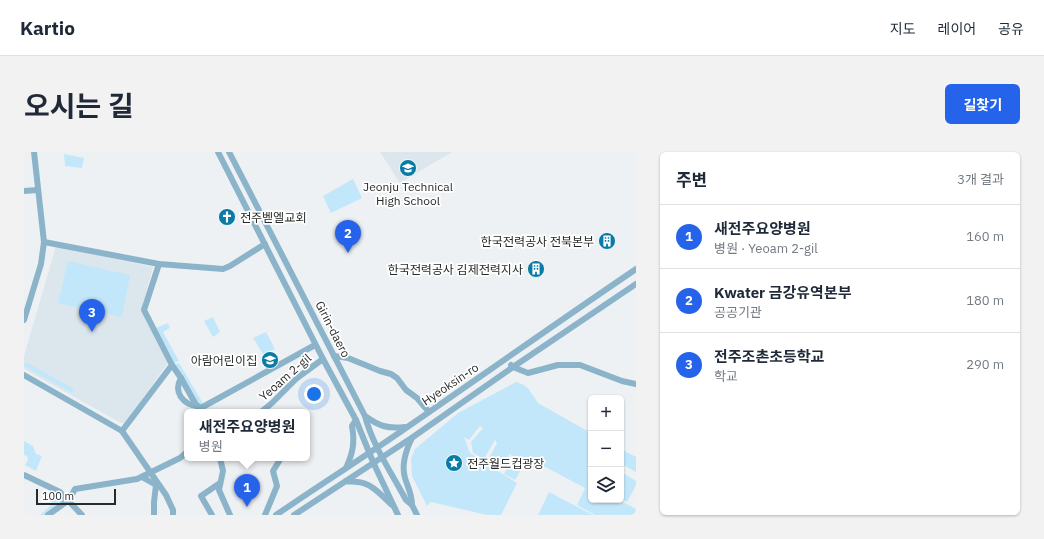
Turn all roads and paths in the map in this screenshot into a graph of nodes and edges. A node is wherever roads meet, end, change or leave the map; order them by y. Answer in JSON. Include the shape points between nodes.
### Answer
{"nodes":[{"id":1,"x":34,"y":152,"type":"edge"},
{"id":2,"x":218,"y":152,"type":"edge"},
{"id":3,"x":229,"y":152,"type":"edge"},
{"id":4,"x":38,"y":190,"type":"junction"},
{"id":5,"x":24,"y":191,"type":"edge"},
{"id":6,"x":44,"y":242,"type":"junction"},
{"id":7,"x":265,"y":244,"type":"junction"},
{"id":8,"x":160,"y":264,"type":"junction"},
{"id":9,"x":636,"y":270,"type":"edge"},
{"id":10,"x":636,"y":284,"type":"edge"},
{"id":11,"x":26,"y":307,"type":"edge"},
{"id":12,"x":24,"y":320,"type":"edge"},
{"id":13,"x":315,"y":345,"type":"junction"},
{"id":14,"x":334,"y":356,"type":"junction"},
{"id":15,"x":323,"y":359,"type":"junction"},
{"id":16,"x":507,"y":359,"type":"junction"},
{"id":17,"x":172,"y":365,"type":"junction"},
{"id":18,"x":513,"y":367,"type":"junction"},
{"id":19,"x":24,"y":375,"type":"edge"},
{"id":20,"x":181,"y":378,"type":"junction"},
{"id":21,"x":636,"y":384,"type":"edge"},
{"id":22,"x":199,"y":409,"type":"edge"},
{"id":23,"x":265,"y":409,"type":"edge"},
{"id":24,"x":429,"y":412,"type":"junction"},
{"id":25,"x":365,"y":416,"type":"junction"},
{"id":26,"x":356,"y":420,"type":"junction"},
{"id":27,"x":406,"y":427,"type":"junction"},
{"id":28,"x":122,"y":431,"type":"junction"},
{"id":29,"x":413,"y":437,"type":"junction"},
{"id":30,"x":377,"y":447,"type":"junction"},
{"id":31,"x":369,"y":453,"type":"junction"},
{"id":32,"x":184,"y":455,"type":"edge"},
{"id":33,"x":382,"y":456,"type":"junction"},
{"id":34,"x":221,"y":461,"type":"edge"},
{"id":35,"x":279,"y":461,"type":"edge"},
{"id":36,"x":373,"y":462,"type":"junction"},
{"id":37,"x":346,"y":468,"type":"junction"},
{"id":38,"x":151,"y":472,"type":"junction"},
{"id":39,"x":24,"y":475,"type":"edge"},
{"id":40,"x":142,"y":477,"type":"junction"},
{"id":41,"x":346,"y":481,"type":"junction"},
{"id":42,"x":220,"y":482,"type":"junction"},
{"id":43,"x":69,"y":500,"type":"junction"},
{"id":44,"x":412,"y":505,"type":"junction"},
{"id":45,"x":395,"y":507,"type":"junction"},
{"id":46,"x":48,"y":515,"type":"edge"},
{"id":47,"x":82,"y":515,"type":"edge"},
{"id":48,"x":154,"y":515,"type":"edge"},
{"id":49,"x":173,"y":515,"type":"edge"},
{"id":50,"x":212,"y":515,"type":"edge"},
{"id":51,"x":230,"y":515,"type":"edge"},
{"id":52,"x":265,"y":515,"type":"edge"},
{"id":53,"x":276,"y":515,"type":"edge"},
{"id":54,"x":294,"y":515,"type":"edge"},
{"id":55,"x":398,"y":515,"type":"edge"},
{"id":56,"x":417,"y":515,"type":"edge"}],
"edges":[{"from":1,"to":4,"type":"street"},
{"from":2,"to":7,"type":"street","name":"Girin-daero"},
{"from":3,"to":14,"type":"street","name":"Girin-daero"},
{"from":4,"to":5,"type":"street"},
{"from":4,"to":6,"type":"street"},
{"from":6,"to":8,"type":"street"},
{"from":6,"to":11,"type":"street","via":[[41,264]]},
{"from":7,"to":8,"type":"street","via":[[223,269]]},
{"from":7,"to":13,"type":"street","name":"Girin-daero"},
{"from":8,"to":17,"type":"street","via":[[144,310]]},
{"from":9,"to":16,"type":"street","name":"Hyeoksin-ro"},
{"from":10,"to":18,"type":"street","name":"Hyeoksin-ro"},
{"from":11,"to":12,"type":"street"},
{"from":13,"to":15,"type":"street","name":"Girin-daero"},
{"from":13,"to":22,"type":"street","name":"Girin-daero"},
{"from":14,"to":24,"type":"street","via":[[348,358],[391,374]]},
{"from":14,"to":25,"type":"street","name":"Girin-daero"},
{"from":15,"to":23,"type":"street","name":"Yeoam 2-gil","via":[[297,378]]},
{"from":15,"to":26,"type":"street","name":"Girin-daero"},
{"from":16,"to":18,"type":"street"},
{"from":16,"to":24,"type":"street","name":"Hyeoksin-ro"},
{"from":17,"to":20,"type":"street"},
{"from":17,"to":28,"type":"street"},
{"from":18,"to":21,"type":"street","via":[[528,373],[558,366],[580,365]]},
{"from":18,"to":29,"type":"street","name":"Hyeoksin-ro"},
{"from":19,"to":28,"type":"street"},
{"from":20,"to":22,"type":"street"},
{"from":20,"to":22,"type":"street","via":[[179,395]]},
{"from":24,"to":27,"type":"street","name":"Hyeoksin-ro"},
{"from":25,"to":27,"type":"street","via":[[382,426]]},
{"from":25,"to":30,"type":"street","name":"Girin-daero"},
{"from":26,"to":31,"type":"street","name":"Girin-daero"},
{"from":26,"to":37,"type":"street","via":[[352,426],[354,447]]},
{"from":27,"to":30,"type":"street","name":"Hyeoksin-ro"},
{"from":28,"to":38,"type":"street"},
{"from":29,"to":33,"type":"street","name":"Hyeoksin-ro"},
{"from":29,"to":44,"type":"street","via":[[403,466],[412,496]]},
{"from":30,"to":31,"type":"street","name":"Hyeoksin-ro"},
{"from":30,"to":33,"type":"street","name":"Girin-daero"},
{"from":31,"to":36,"type":"street","name":"Girin-daero"},
{"from":31,"to":37,"type":"street","name":"Hyeoksin-ro"},
{"from":32,"to":38,"type":"street"},
{"from":33,"to":36,"type":"street","name":"Hyeoksin-ro"},
{"from":33,"to":44,"type":"street","name":"Girin-daero","via":[[406,500]]},
{"from":34,"to":42,"type":"street","via":[[223,471]]},
{"from":35,"to":52,"type":"street","via":[[273,471],[277,486]]},
{"from":36,"to":41,"type":"street","name":"Hyeoksin-ro"},
{"from":36,"to":45,"type":"street","name":"Girin-daero"},
{"from":37,"to":53,"type":"street","name":"Hyeoksin-ro"},
{"from":38,"to":40,"type":"street"},
{"from":38,"to":49,"type":"street","via":[[166,495]]},
{"from":39,"to":43,"type":"street","via":[[60,492]]},
{"from":40,"to":43,"type":"street","via":[[75,489]]},
{"from":40,"to":48,"type":"street","via":[[156,485]]},
{"from":41,"to":45,"type":"street","via":[[373,487]]},
{"from":41,"to":54,"type":"street","name":"Hyeoksin-ro"},
{"from":42,"to":50,"type":"street","via":[[200,496]]},
{"from":42,"to":51,"type":"street","via":[[218,490]]},
{"from":43,"to":46,"type":"street"},
{"from":43,"to":47,"type":"street"},
{"from":44,"to":56,"type":"street","name":"Girin-daero"},
{"from":45,"to":55,"type":"street","name":"Girin-daero"}]}
